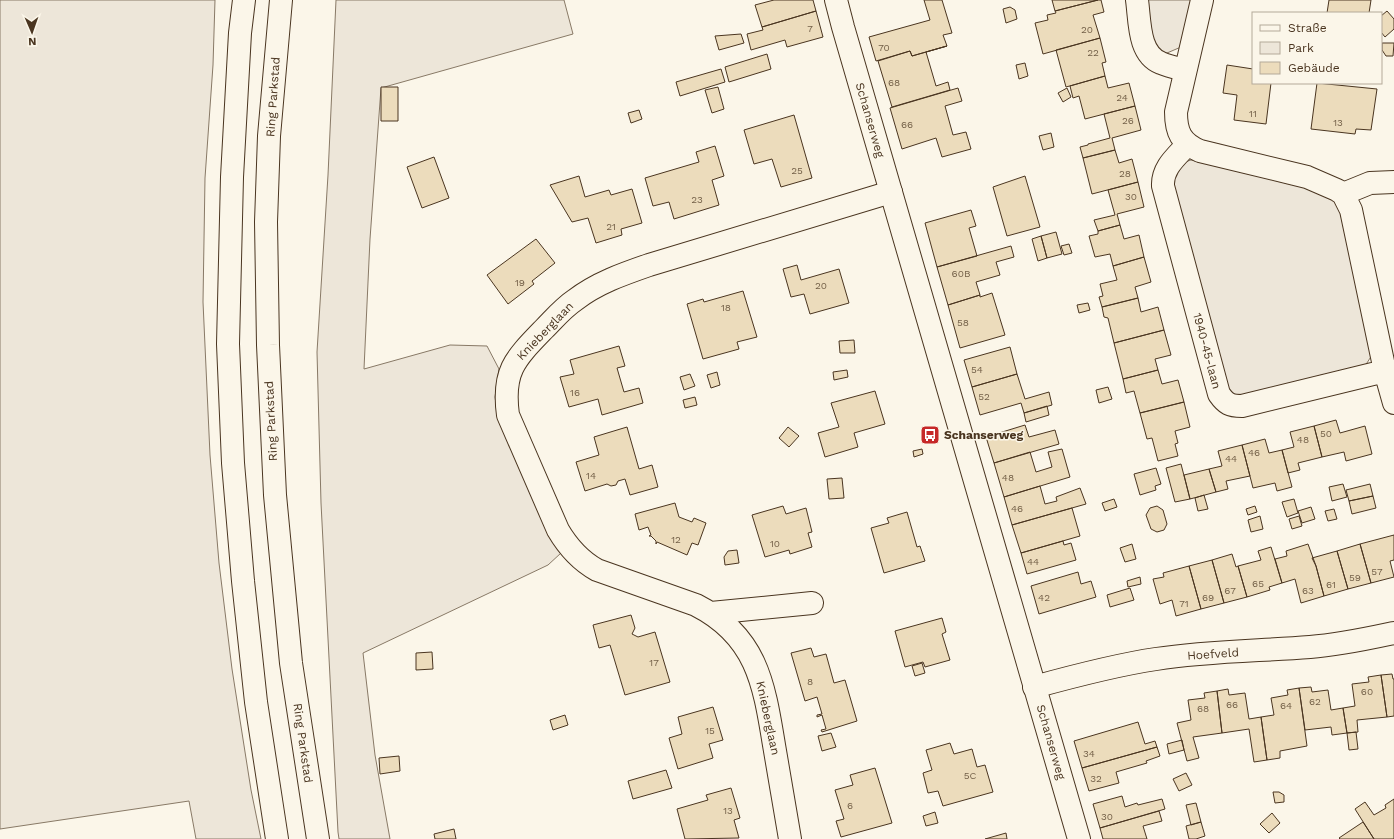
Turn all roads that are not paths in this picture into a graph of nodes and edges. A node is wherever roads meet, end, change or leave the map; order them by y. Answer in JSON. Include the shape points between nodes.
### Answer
{"nodes":[{"id":1,"x":244,"y":0,"type":"edge"},
{"id":2,"x":281,"y":0,"type":"edge"},
{"id":3,"x":836,"y":0,"type":"edge"},
{"id":4,"x":1137,"y":0,"type":"edge"},
{"id":5,"x":1202,"y":0,"type":"edge"},
{"id":6,"x":1185,"y":70,"type":"junction"},
{"id":7,"x":1187,"y":145,"type":"junction"},
{"id":8,"x":1394,"y":182,"type":"edge"},
{"id":9,"x":891,"y":192,"type":"junction"},
{"id":10,"x":1343,"y":194,"type":"junction"},
{"id":11,"x":1385,"y":370,"type":"junction"},
{"id":12,"x":1394,"y":403,"type":"edge"},
{"id":13,"x":812,"y":603,"type":"dead end"},
{"id":14,"x":711,"y":613,"type":"junction"},
{"id":15,"x":1394,"y":632,"type":"edge"},
{"id":16,"x":1034,"y":687,"type":"junction"},
{"id":17,"x":277,"y":839,"type":"edge"},
{"id":18,"x":318,"y":839,"type":"edge"},
{"id":19,"x":790,"y":839,"type":"edge"},
{"id":20,"x":1079,"y":839,"type":"edge"}],
"edges":[{"from":1,"to":17,"type":"main road","via":[[232,177],[228,352],[233,463],[243,581],[256,702]]},
{"from":2,"to":18,"type":"main road","name":"Ring Parkstad","via":[[269,136],[266,222],[268,345],[275,494],[290,655]]},
{"from":3,"to":9,"type":"main road","name":"Schanserweg"},
{"from":4,"to":6,"type":"main road","via":[[1143,45],[1148,54],[1161,63]]},
{"from":5,"to":6,"type":"main road"},
{"from":6,"to":7,"type":"main road","via":[[1176,120],[1179,133]]},
{"from":7,"to":10,"type":"main road","via":[[1209,154],[1307,177]]},
{"from":7,"to":11,"type":"main road","name":"1940-45-laan","via":[[1168,166],[1162,179],[1163,186],[1218,394],[1224,401],[1232,406],[1242,406]]},
{"from":8,"to":10,"type":"main road","via":[[1370,183]]},
{"from":9,"to":14,"type":"main road","name":"Knieberglaan","via":[[615,277],[574,300],[520,353],[514,365],[506,387],[508,415],[565,543],[584,563],[597,570],[696,605]]},
{"from":9,"to":16,"type":"main road","name":"Schanserweg"},
{"from":10,"to":11,"type":"main road","via":[[1351,210]]},
{"from":11,"to":12,"type":"main road"},
{"from":13,"to":14,"type":"main road"},
{"from":14,"to":19,"type":"main road","name":"Knieberglaan","via":[[733,631],[751,656],[758,673],[766,698]]},
{"from":15,"to":16,"type":"main road","name":"Hoefveld","via":[[1312,647],[1156,658],[1088,672]]},
{"from":16,"to":20,"type":"main road","name":"Schanserweg"}]}
